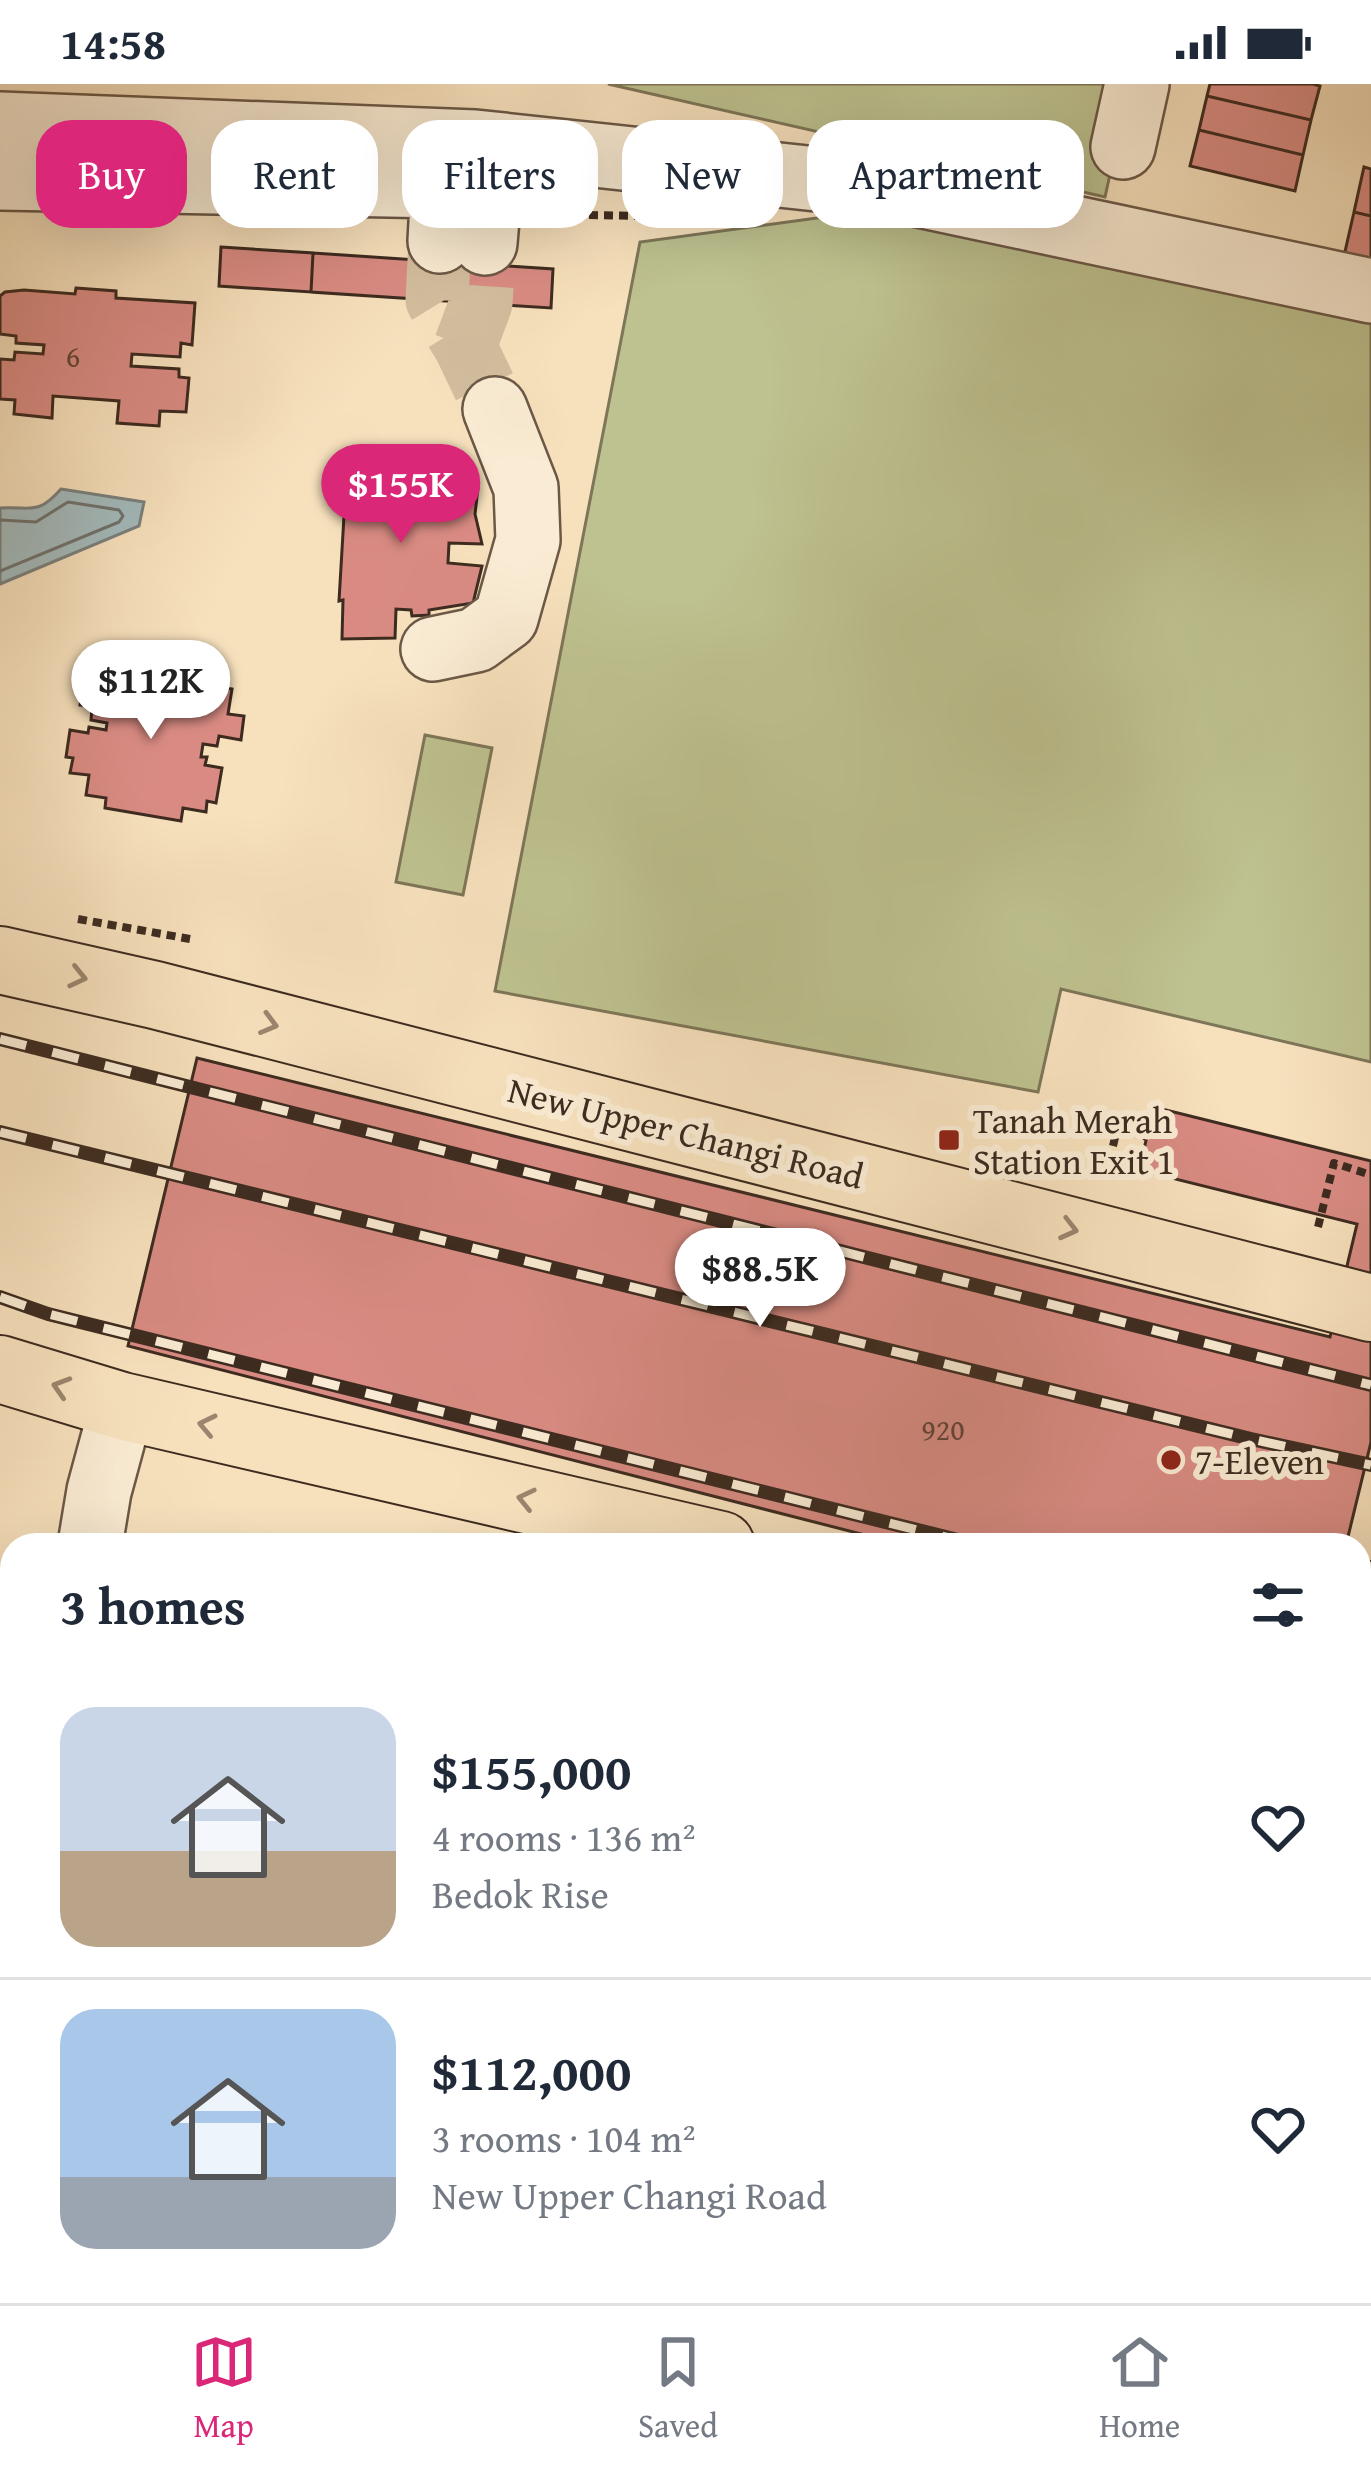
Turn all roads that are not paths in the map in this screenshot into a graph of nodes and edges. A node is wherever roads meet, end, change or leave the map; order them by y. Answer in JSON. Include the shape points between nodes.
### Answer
{"nodes":[{"id":1,"x":1137,"y":84,"type":"edge"},
{"id":2,"x":0,"y":124,"type":"edge"},
{"id":3,"x":1123,"y":147,"type":"dead end"},
{"id":4,"x":0,"y":178,"type":"edge"},
{"id":5,"x":402,"y":190,"type":"edge"},
{"id":6,"x":598,"y":195,"type":"edge"},
{"id":7,"x":402,"y":197,"type":"edge"},
{"id":8,"x":1371,"y":291,"type":"edge"},
{"id":9,"x":495,"y":410,"type":"tunnel mouth"},
{"id":10,"x":433,"y":649,"type":"dead end"},
{"id":11,"x":0,"y":960,"type":"edge"},
{"id":12,"x":1371,"y":1308,"type":"edge"},
{"id":13,"x":0,"y":1369,"type":"edge"},
{"id":14,"x":122,"y":1406,"type":"junction"},
{"id":15,"x":93,"y":1533,"type":"edge"},
{"id":16,"x":669,"y":1533,"type":"edge"}],
"edges":[{"from":1,"to":3,"type":"street"},
{"from":2,"to":5,"type":"street"},
{"from":4,"to":7,"type":"street"},
{"from":6,"to":8,"type":"street","via":[[872,185]]},
{"from":9,"to":10,"type":"street","via":[[526,488],[528,541],[506,618],[476,640]]},
{"from":11,"to":12,"type":"main road","name":"New Upper Changi Road","one_way":true},
{"from":14,"to":13,"type":"main road","one_way":true},
{"from":14,"to":15,"type":"street"},
{"from":16,"to":14,"type":"main road","one_way":true}]}
